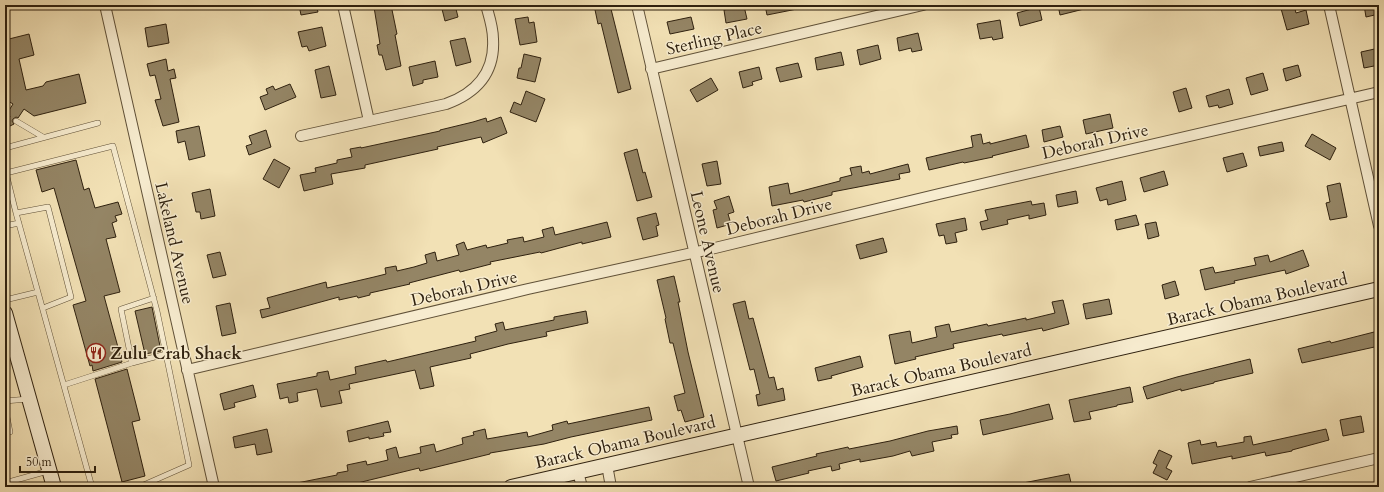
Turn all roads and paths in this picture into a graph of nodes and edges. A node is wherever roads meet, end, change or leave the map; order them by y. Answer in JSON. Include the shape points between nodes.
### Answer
{"nodes":[{"id":1,"x":105,"y":5,"type":"edge"},
{"id":2,"x":343,"y":5,"type":"edge"},
{"id":3,"x":486,"y":5,"type":"edge"},
{"id":4,"x":636,"y":5,"type":"edge"},
{"id":5,"x":923,"y":5,"type":"edge"},
{"id":6,"x":1329,"y":5,"type":"edge"},
{"id":7,"x":651,"y":69,"type":"junction"},
{"id":8,"x":1379,"y":92,"type":"edge"},
{"id":9,"x":1350,"y":98,"type":"junction"},
{"id":10,"x":16,"y":121,"type":"dead end"},
{"id":11,"x":369,"y":121,"type":"junction"},
{"id":12,"x":98,"y":123,"type":"dead end"},
{"id":13,"x":301,"y":136,"type":"dead end"},
{"id":14,"x":44,"y":137,"type":"junction"},
{"id":15,"x":5,"y":148,"type":"edge"},
{"id":16,"x":16,"y":213,"type":"junction"},
{"id":17,"x":19,"y":223,"type":"junction"},
{"id":18,"x":5,"y":226,"type":"edge"},
{"id":19,"x":1379,"y":226,"type":"edge"},
{"id":20,"x":694,"y":252,"type":"junction"},
{"id":21,"x":1379,"y":290,"type":"edge"},
{"id":22,"x":38,"y":292,"type":"junction"},
{"id":23,"x":154,"y":298,"type":"junction"},
{"id":24,"x":5,"y":300,"type":"edge"},
{"id":25,"x":42,"y":308,"type":"junction"},
{"id":26,"x":5,"y":313,"type":"edge"},
{"id":27,"x":166,"y":354,"type":"junction"},
{"id":28,"x":132,"y":363,"type":"junction"},
{"id":29,"x":187,"y":370,"type":"junction"},
{"id":30,"x":64,"y":385,"type":"junction"},
{"id":31,"x":29,"y":398,"type":"junction"},
{"id":32,"x":5,"y":401,"type":"edge"},
{"id":33,"x":5,"y":407,"type":"edge"},
{"id":34,"x":10,"y":432,"type":"dead end"},
{"id":35,"x":736,"y":435,"type":"junction"},
{"id":36,"x":1379,"y":458,"type":"edge"},
{"id":37,"x":607,"y":465,"type":"junction"},
{"id":38,"x":49,"y":471,"type":"junction"},
{"id":39,"x":578,"y":472,"type":"junction"},
{"id":40,"x":5,"y":483,"type":"edge"},
{"id":41,"x":54,"y":487,"type":"edge"},
{"id":42,"x":92,"y":487,"type":"edge"},
{"id":43,"x":139,"y":487,"type":"edge"},
{"id":44,"x":214,"y":487,"type":"edge"},
{"id":45,"x":511,"y":487,"type":"edge"},
{"id":46,"x":582,"y":487,"type":"edge"},
{"id":47,"x":611,"y":487,"type":"edge"},
{"id":48,"x":749,"y":487,"type":"edge"},
{"id":49,"x":1250,"y":487,"type":"edge"}],
"edges":[{"from":1,"to":29,"type":"street","name":"Lakeland Avenue"},
{"from":2,"to":11,"type":"street"},
{"from":3,"to":11,"type":"street","via":[[493,39],[492,53],[486,74],[476,88],[446,104]]},
{"from":4,"to":7,"type":"street","name":"Leone Avenue"},
{"from":5,"to":7,"type":"street","name":"Sterling Place"},
{"from":6,"to":9,"type":"street"},
{"from":7,"to":20,"type":"street","name":"Leone Avenue"},
{"from":8,"to":9,"type":"street","name":"Deborah Drive"},
{"from":9,"to":19,"type":"street"},
{"from":9,"to":20,"type":"street","name":"Deborah Drive"},
{"from":10,"to":14,"type":"lane"},
{"from":11,"to":13,"type":"street"},
{"from":12,"to":14,"type":"lane"},
{"from":14,"to":15,"type":"lane"},
{"from":16,"to":17,"type":"lane"},
{"from":16,"to":23,"type":"lane","via":[[6,173],[113,146]]},
{"from":16,"to":25,"type":"lane","via":[[48,207],[71,297]]},
{"from":17,"to":18,"type":"lane"},
{"from":17,"to":22,"type":"lane"},
{"from":20,"to":29,"type":"street","name":"Deborah Drive"},
{"from":20,"to":35,"type":"street","name":"Leone Avenue"},
{"from":21,"to":35,"type":"main road","name":"Barack Obama Boulevard"},
{"from":22,"to":24,"type":"lane"},
{"from":22,"to":25,"type":"lane"},
{"from":23,"to":27,"type":"lane"},
{"from":23,"to":28,"type":"lane","via":[[121,309]]},
{"from":25,"to":30,"type":"lane"},
{"from":26,"to":31,"type":"main road"},
{"from":27,"to":28,"type":"lane"},
{"from":27,"to":43,"type":"lane","via":[[190,465]]},
{"from":28,"to":30,"type":"lane"},
{"from":29,"to":44,"type":"street","name":"Lakeland Avenue"},
{"from":30,"to":42,"type":"lane"},
{"from":31,"to":32,"type":"lane"},
{"from":31,"to":38,"type":"main road"},
{"from":33,"to":34,"type":"lane"},
{"from":35,"to":37,"type":"main road","name":"Barack Obama Boulevard"},
{"from":35,"to":48,"type":"street","name":"Leone Avenue"},
{"from":36,"to":49,"type":"street"},
{"from":37,"to":39,"type":"main road","name":"Barack Obama Boulevard"},
{"from":37,"to":47,"type":"street"},
{"from":38,"to":40,"type":"lane"},
{"from":38,"to":41,"type":"main road"},
{"from":39,"to":45,"type":"main road","name":"Barack Obama Boulevard"},
{"from":39,"to":46,"type":"street"}]}
